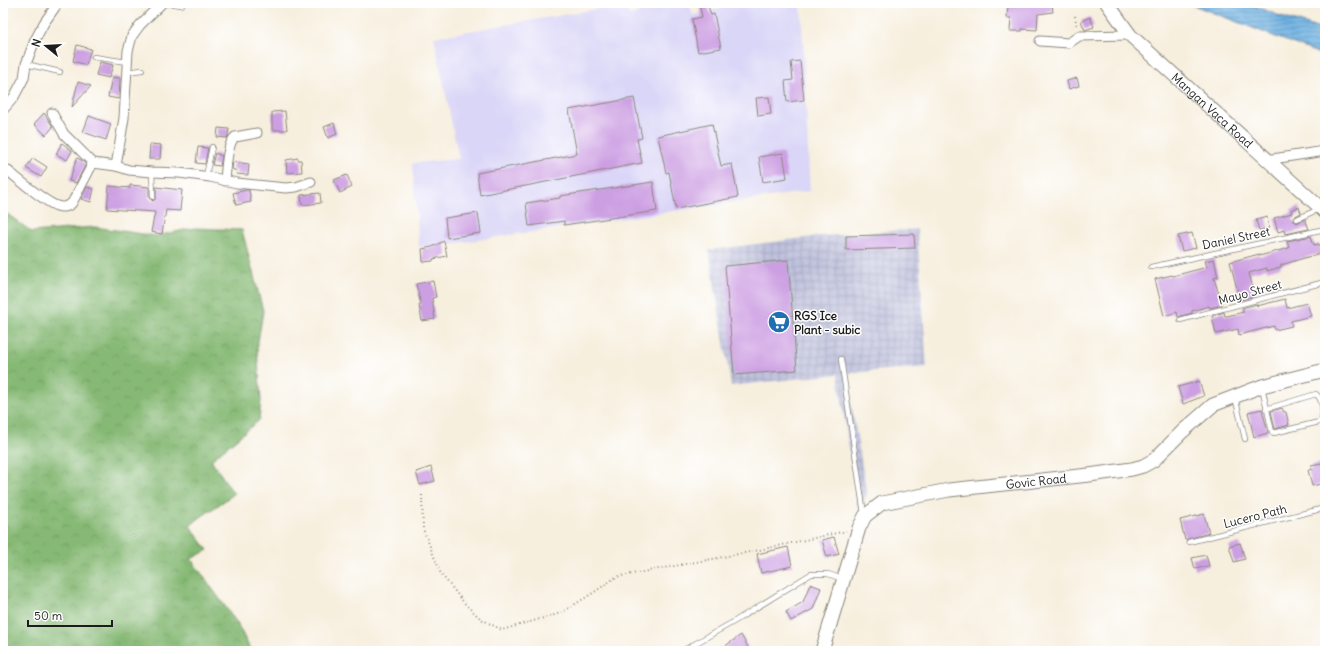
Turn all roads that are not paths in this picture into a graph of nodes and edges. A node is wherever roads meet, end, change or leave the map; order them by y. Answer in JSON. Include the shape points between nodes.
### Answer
{"nodes":[{"id":1,"x":58,"y":3,"type":"edge"},
{"id":2,"x":163,"y":3,"type":"edge"},
{"id":3,"x":1107,"y":3,"type":"edge"},
{"id":4,"x":182,"y":5,"type":"dead end"},
{"id":5,"x":1130,"y":35,"type":"junction"},
{"id":6,"x":1040,"y":41,"type":"dead end"},
{"id":7,"x":94,"y":57,"type":"dead end"},
{"id":8,"x":26,"y":64,"type":"junction"},
{"id":9,"x":127,"y":67,"type":"junction"},
{"id":10,"x":142,"y":70,"type":"dead end"},
{"id":11,"x":60,"y":72,"type":"dead end"},
{"id":12,"x":3,"y":110,"type":"edge"},
{"id":13,"x":52,"y":113,"type":"dead end"},
{"id":14,"x":257,"y":133,"type":"dead end"},
{"id":15,"x":212,"y":146,"type":"dead end"},
{"id":16,"x":1325,"y":151,"type":"edge"},
{"id":17,"x":1266,"y":160,"type":"junction"},
{"id":18,"x":93,"y":163,"type":"junction"},
{"id":19,"x":116,"y":166,"type":"junction"},
{"id":20,"x":3,"y":167,"type":"edge"},
{"id":21,"x":152,"y":172,"type":"junction"},
{"id":22,"x":206,"y":176,"type":"junction"},
{"id":23,"x":225,"y":181,"type":"junction"},
{"id":24,"x":311,"y":182,"type":"dead end"},
{"id":25,"x":153,"y":197,"type":"dead end"},
{"id":26,"x":1323,"y":210,"type":"edge"},
{"id":27,"x":1297,"y":219,"type":"dead end"},
{"id":28,"x":1325,"y":228,"type":"edge"},
{"id":29,"x":1151,"y":267,"type":"dead end"},
{"id":30,"x":1325,"y":282,"type":"edge"},
{"id":31,"x":1180,"y":320,"type":"dead end"},
{"id":32,"x":841,"y":359,"type":"dead end"},
{"id":33,"x":1325,"y":370,"type":"edge"},
{"id":34,"x":1262,"y":386,"type":"junction"},
{"id":35,"x":1235,"y":396,"type":"junction"},
{"id":36,"x":1266,"y":409,"type":"junction"},
{"id":37,"x":1245,"y":439,"type":"dead end"},
{"id":38,"x":1325,"y":508,"type":"edge"},
{"id":39,"x":864,"y":516,"type":"junction"},
{"id":40,"x":1189,"y":542,"type":"dead end"},
{"id":41,"x":844,"y":579,"type":"junction"},
{"id":42,"x":684,"y":650,"type":"edge"},
{"id":43,"x":822,"y":651,"type":"edge"}],
"edges":[{"from":1,"to":8,"type":"street","via":[[35,40]]},
{"from":2,"to":4,"type":"lane"},
{"from":2,"to":9,"type":"street","via":[[132,36]]},
{"from":3,"to":5,"type":"main road","name":"Mangan Vaca Road"},
{"from":5,"to":6,"type":"street","via":[[1079,36],[1069,43]]},
{"from":5,"to":17,"type":"main road","name":"Mangan Vaca Road"},
{"from":7,"to":9,"type":"lane"},
{"from":8,"to":11,"type":"lane"},
{"from":8,"to":12,"type":"street","via":[[24,78],[14,97]]},
{"from":9,"to":10,"type":"lane"},
{"from":9,"to":19,"type":"street","via":[[124,118]]},
{"from":13,"to":18,"type":"street","via":[[64,134]]},
{"from":14,"to":23,"type":"street","via":[[235,136],[232,139]]},
{"from":15,"to":22,"type":"lane"},
{"from":16,"to":17,"type":"street"},
{"from":17,"to":26,"type":"main road","name":"Mangan Vaca Road"},
{"from":18,"to":19,"type":"street"},
{"from":18,"to":20,"type":"street","via":[[72,203],[62,207],[41,196]]},
{"from":19,"to":21,"type":"street"},
{"from":21,"to":22,"type":"street"},
{"from":21,"to":25,"type":"lane"},
{"from":22,"to":23,"type":"street"},
{"from":23,"to":24,"type":"street","via":[[286,188]]},
{"from":26,"to":27,"type":"lane"},
{"from":28,"to":29,"type":"lane","name":"Daniel Street"},
{"from":30,"to":31,"type":"lane","name":"Mayo Street"},
{"from":32,"to":39,"type":"lane"},
{"from":33,"to":34,"type":"main road","name":"Govic Road"},
{"from":34,"to":35,"type":"main road","name":"Govic Road"},
{"from":34,"to":36,"type":"lane"},
{"from":35,"to":37,"type":"lane"},
{"from":35,"to":39,"type":"main road","name":"Govic Road","via":[[1213,405],[1154,460],[1143,466],[1089,475],[949,490],[882,503]]},
{"from":36,"to":36,"type":"lane","via":[[1274,433],[1319,422],[1322,417],[1316,394]]},
{"from":38,"to":40,"type":"lane","name":"Lucero Path"},
{"from":39,"to":41,"type":"main road"},
{"from":41,"to":42,"type":"lane","via":[[828,574],[811,574]]},
{"from":41,"to":43,"type":"main road"}]}
